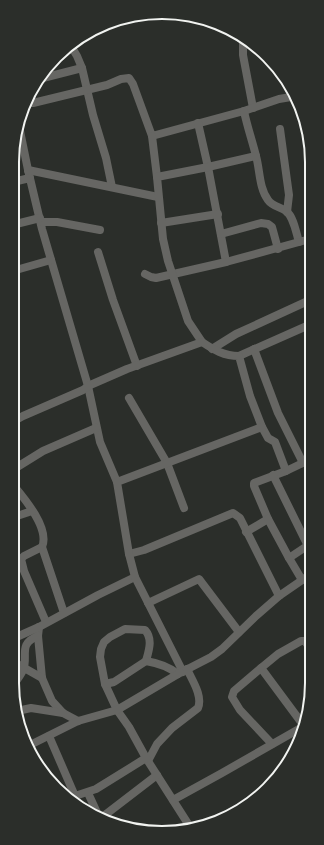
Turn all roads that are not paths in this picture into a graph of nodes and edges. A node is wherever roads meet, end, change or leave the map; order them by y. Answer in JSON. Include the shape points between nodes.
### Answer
{"nodes":[{"id":1,"x":243,"y":45,"type":"edge"},
{"id":2,"x":72,"y":51,"type":"edge"},
{"id":3,"x":82,"y":68,"type":"junction"},
{"id":4,"x":48,"y":77,"type":"edge"},
{"id":5,"x":86,"y":90,"type":"junction"},
{"id":6,"x":289,"y":97,"type":"edge"},
{"id":7,"x":32,"y":103,"type":"edge"},
{"id":8,"x":248,"y":109,"type":"junction"},
{"id":9,"x":198,"y":123,"type":"junction"},
{"id":10,"x":280,"y":129,"type":"dead end"},
{"id":11,"x":152,"y":136,"type":"junction"},
{"id":12,"x":21,"y":137,"type":"edge"},
{"id":13,"x":256,"y":156,"type":"junction"},
{"id":14,"x":208,"y":167,"type":"junction"},
{"id":15,"x":28,"y":170,"type":"junction"},
{"id":16,"x":157,"y":177,"type":"junction"},
{"id":17,"x":30,"y":178,"type":"junction"},
{"id":18,"x":19,"y":181,"type":"edge"},
{"id":19,"x":112,"y":187,"type":"junction"},
{"id":20,"x":158,"y":197,"type":"junction"},
{"id":21,"x":287,"y":212,"type":"junction"},
{"id":22,"x":218,"y":214,"type":"junction"},
{"id":23,"x":40,"y":220,"type":"junction"},
{"id":24,"x":162,"y":223,"type":"junction"},
{"id":25,"x":19,"y":224,"type":"edge"},
{"id":26,"x":100,"y":230,"type":"dead end"},
{"id":27,"x":221,"y":234,"type":"junction"},
{"id":28,"x":305,"y":240,"type":"edge"},
{"id":29,"x":299,"y":242,"type":"junction"},
{"id":30,"x":278,"y":249,"type":"junction"},
{"id":31,"x":98,"y":252,"type":"dead end"},
{"id":32,"x":51,"y":260,"type":"junction"},
{"id":33,"x":226,"y":262,"type":"junction"},
{"id":34,"x":19,"y":269,"type":"edge"},
{"id":35,"x":173,"y":273,"type":"junction"},
{"id":36,"x":145,"y":274,"type":"dead end"},
{"id":37,"x":305,"y":302,"type":"edge"},
{"id":38,"x":305,"y":327,"type":"edge"},
{"id":39,"x":202,"y":342,"type":"junction"},
{"id":40,"x":212,"y":348,"type":"junction"},
{"id":41,"x":254,"y":349,"type":"junction"},
{"id":42,"x":239,"y":356,"type":"junction"},
{"id":43,"x":137,"y":366,"type":"junction"},
{"id":44,"x":88,"y":386,"type":"junction"},
{"id":45,"x":130,"y":398,"type":"dead end"},
{"id":46,"x":19,"y":418,"type":"edge"},
{"id":47,"x":262,"y":427,"type":"junction"},
{"id":48,"x":96,"y":428,"type":"junction"},
{"id":49,"x":305,"y":460,"type":"edge"},
{"id":50,"x":305,"y":462,"type":"edge"},
{"id":51,"x":167,"y":464,"type":"junction"},
{"id":52,"x":19,"y":466,"type":"edge"},
{"id":53,"x":286,"y":471,"type":"junction"},
{"id":54,"x":273,"y":475,"type":"junction"},
{"id":55,"x":117,"y":482,"type":"junction"},
{"id":56,"x":19,"y":492,"type":"edge"},
{"id":57,"x":184,"y":508,"type":"dead end"},
{"id":58,"x":32,"y":511,"type":"junction"},
{"id":59,"x":19,"y":515,"type":"edge"},
{"id":60,"x":268,"y":519,"type":"junction"},
{"id":61,"x":246,"y":532,"type":"junction"},
{"id":62,"x":305,"y":540,"type":"edge"},
{"id":63,"x":42,"y":547,"type":"junction"},
{"id":64,"x":305,"y":547,"type":"edge"},
{"id":65,"x":129,"y":554,"type":"junction"},
{"id":66,"x":289,"y":558,"type":"junction"},
{"id":67,"x":135,"y":578,"type":"junction"},
{"id":68,"x":305,"y":578,"type":"edge"},
{"id":69,"x":279,"y":596,"type":"junction"},
{"id":70,"x":148,"y":603,"type":"junction"},
{"id":71,"x":64,"y":613,"type":"junction"},
{"id":72,"x":43,"y":625,"type":"junction"},
{"id":73,"x":239,"y":632,"type":"junction"},
{"id":74,"x":19,"y":636,"type":"edge"},
{"id":75,"x":38,"y":636,"type":"junction"},
{"id":76,"x":305,"y":641,"type":"edge"},
{"id":77,"x":146,"y":661,"type":"junction"},
{"id":78,"x":19,"y":665,"type":"edge"},
{"id":79,"x":24,"y":668,"type":"junction"},
{"id":80,"x":261,"y":668,"type":"junction"},
{"id":81,"x":183,"y":672,"type":"junction"},
{"id":82,"x":19,"y":676,"type":"edge"},
{"id":83,"x":42,"y":678,"type":"junction"},
{"id":84,"x":105,"y":684,"type":"junction"},
{"id":85,"x":22,"y":710,"type":"edge"},
{"id":86,"x":117,"y":710,"type":"junction"},
{"id":87,"x":63,"y":713,"type":"junction"},
{"id":88,"x":300,"y":719,"type":"edge"},
{"id":89,"x":78,"y":721,"type":"junction"},
{"id":90,"x":297,"y":730,"type":"edge"},
{"id":91,"x":49,"y":736,"type":"junction"},
{"id":92,"x":33,"y":744,"type":"edge"},
{"id":93,"x":272,"y":744,"type":"junction"},
{"id":94,"x":147,"y":759,"type":"junction"},
{"id":95,"x":157,"y":775,"type":"junction"},
{"id":96,"x":70,"y":793,"type":"edge"},
{"id":97,"x":88,"y":793,"type":"junction"},
{"id":98,"x":75,"y":796,"type":"edge"},
{"id":99,"x":173,"y":800,"type":"junction"},
{"id":100,"x":96,"y":810,"type":"edge"},
{"id":101,"x":104,"y":814,"type":"edge"},
{"id":102,"x":188,"y":823,"type":"edge"}],
"edges":[{"from":1,"to":8,"type":"street"},
{"from":2,"to":3,"type":"street","via":[[78,56]]},
{"from":3,"to":4,"type":"street"},
{"from":3,"to":5,"type":"street"},
{"from":5,"to":7,"type":"street"},
{"from":5,"to":11,"type":"street","via":[[130,78]]},
{"from":5,"to":19,"type":"street"},
{"from":6,"to":8,"type":"street"},
{"from":8,"to":9,"type":"street"},
{"from":8,"to":13,"type":"street","via":[[248,133]]},
{"from":9,"to":11,"type":"street"},
{"from":9,"to":14,"type":"street"},
{"from":10,"to":21,"type":"street","via":[[289,195]]},
{"from":11,"to":16,"type":"street"},
{"from":12,"to":15,"type":"street"},
{"from":13,"to":14,"type":"street"},
{"from":13,"to":21,"type":"street","via":[[262,186],[269,202]]},
{"from":14,"to":16,"type":"street"},
{"from":14,"to":22,"type":"street"},
{"from":15,"to":17,"type":"street"},
{"from":15,"to":19,"type":"street"},
{"from":16,"to":20,"type":"street"},
{"from":17,"to":18,"type":"street"},
{"from":17,"to":23,"type":"street"},
{"from":19,"to":20,"type":"street"},
{"from":20,"to":24,"type":"street"},
{"from":21,"to":29,"type":"street"},
{"from":22,"to":24,"type":"street"},
{"from":22,"to":27,"type":"street"},
{"from":23,"to":25,"type":"street"},
{"from":23,"to":26,"type":"street"},
{"from":23,"to":32,"type":"street"},
{"from":24,"to":35,"type":"street","via":[[168,261]]},
{"from":27,"to":30,"type":"street","via":[[268,224],[272,227]]},
{"from":27,"to":33,"type":"street"},
{"from":28,"to":29,"type":"street"},
{"from":29,"to":30,"type":"street"},
{"from":30,"to":33,"type":"street"},
{"from":31,"to":43,"type":"street"},
{"from":32,"to":34,"type":"street"},
{"from":32,"to":44,"type":"street"},
{"from":33,"to":35,"type":"street"},
{"from":35,"to":36,"type":"street","via":[[156,278]]},
{"from":35,"to":39,"type":"street","via":[[188,321]]},
{"from":37,"to":40,"type":"street"},
{"from":38,"to":41,"type":"street"},
{"from":39,"to":40,"type":"street"},
{"from":39,"to":43,"type":"street"},
{"from":40,"to":42,"type":"street","via":[[228,356]]},
{"from":41,"to":42,"type":"street"},
{"from":41,"to":49,"type":"street","via":[[278,413]]},
{"from":42,"to":47,"type":"street"},
{"from":43,"to":44,"type":"street"},
{"from":44,"to":46,"type":"street"},
{"from":44,"to":48,"type":"street"},
{"from":45,"to":51,"type":"street"},
{"from":47,"to":51,"type":"street"},
{"from":47,"to":53,"type":"street","via":[[268,438],[275,442]]},
{"from":48,"to":52,"type":"street","via":[[43,451]]},
{"from":48,"to":55,"type":"street"},
{"from":50,"to":53,"type":"street"},
{"from":51,"to":55,"type":"street"},
{"from":51,"to":57,"type":"street"},
{"from":53,"to":54,"type":"street"},
{"from":54,"to":60,"type":"street","via":[[253,484]]},
{"from":54,"to":62,"type":"street"},
{"from":55,"to":65,"type":"street"},
{"from":56,"to":58,"type":"street"},
{"from":58,"to":59,"type":"street"},
{"from":58,"to":63,"type":"street","via":[[44,534]]},
{"from":60,"to":61,"type":"street"},
{"from":60,"to":66,"type":"street"},
{"from":61,"to":65,"type":"street","via":[[240,518],[233,513]]},
{"from":61,"to":69,"type":"street"},
{"from":63,"to":71,"type":"street"},
{"from":63,"to":72,"type":"street","via":[[21,559]]},
{"from":64,"to":66,"type":"street"},
{"from":65,"to":67,"type":"street"},
{"from":66,"to":68,"type":"street"},
{"from":67,"to":70,"type":"street"},
{"from":67,"to":71,"type":"street"},
{"from":68,"to":69,"type":"street"},
{"from":69,"to":73,"type":"street"},
{"from":70,"to":73,"type":"street","via":[[199,579]]},
{"from":70,"to":81,"type":"street"},
{"from":71,"to":72,"type":"street"},
{"from":72,"to":74,"type":"street"},
{"from":72,"to":75,"type":"street"},
{"from":73,"to":81,"type":"street","via":[[216,654]]},
{"from":75,"to":79,"type":"street","via":[[32,638],[24,652]]},
{"from":75,"to":83,"type":"street"},
{"from":76,"to":80,"type":"street","via":[[278,654]]},
{"from":77,"to":81,"type":"street"},
{"from":77,"to":84,"type":"street","via":[[114,682]]},
{"from":77,"to":84,"type":"street","via":[[150,640],[145,630],[125,629],[110,637],[101,649],[100,657]]},
{"from":78,"to":79,"type":"street"},
{"from":79,"to":82,"type":"street"},
{"from":79,"to":83,"type":"street"},
{"from":80,"to":88,"type":"street"},
{"from":80,"to":93,"type":"street","via":[[234,691],[232,697],[240,710]]},
{"from":81,"to":86,"type":"street"},
{"from":81,"to":94,"type":"street","via":[[197,691],[200,705],[172,728]]},
{"from":83,"to":87,"type":"street","via":[[52,701]]},
{"from":84,"to":86,"type":"street"},
{"from":85,"to":87,"type":"street","via":[[32,708]]},
{"from":86,"to":89,"type":"street"},
{"from":86,"to":94,"type":"street"},
{"from":87,"to":89,"type":"street"},
{"from":89,"to":91,"type":"street"},
{"from":90,"to":93,"type":"street"},
{"from":91,"to":92,"type":"street"},
{"from":91,"to":96,"type":"street"},
{"from":93,"to":99,"type":"street"},
{"from":94,"to":95,"type":"street"},
{"from":94,"to":97,"type":"street"},
{"from":95,"to":99,"type":"street"},
{"from":95,"to":101,"type":"street"},
{"from":97,"to":98,"type":"street"},
{"from":97,"to":100,"type":"street"},
{"from":99,"to":102,"type":"street"}]}
